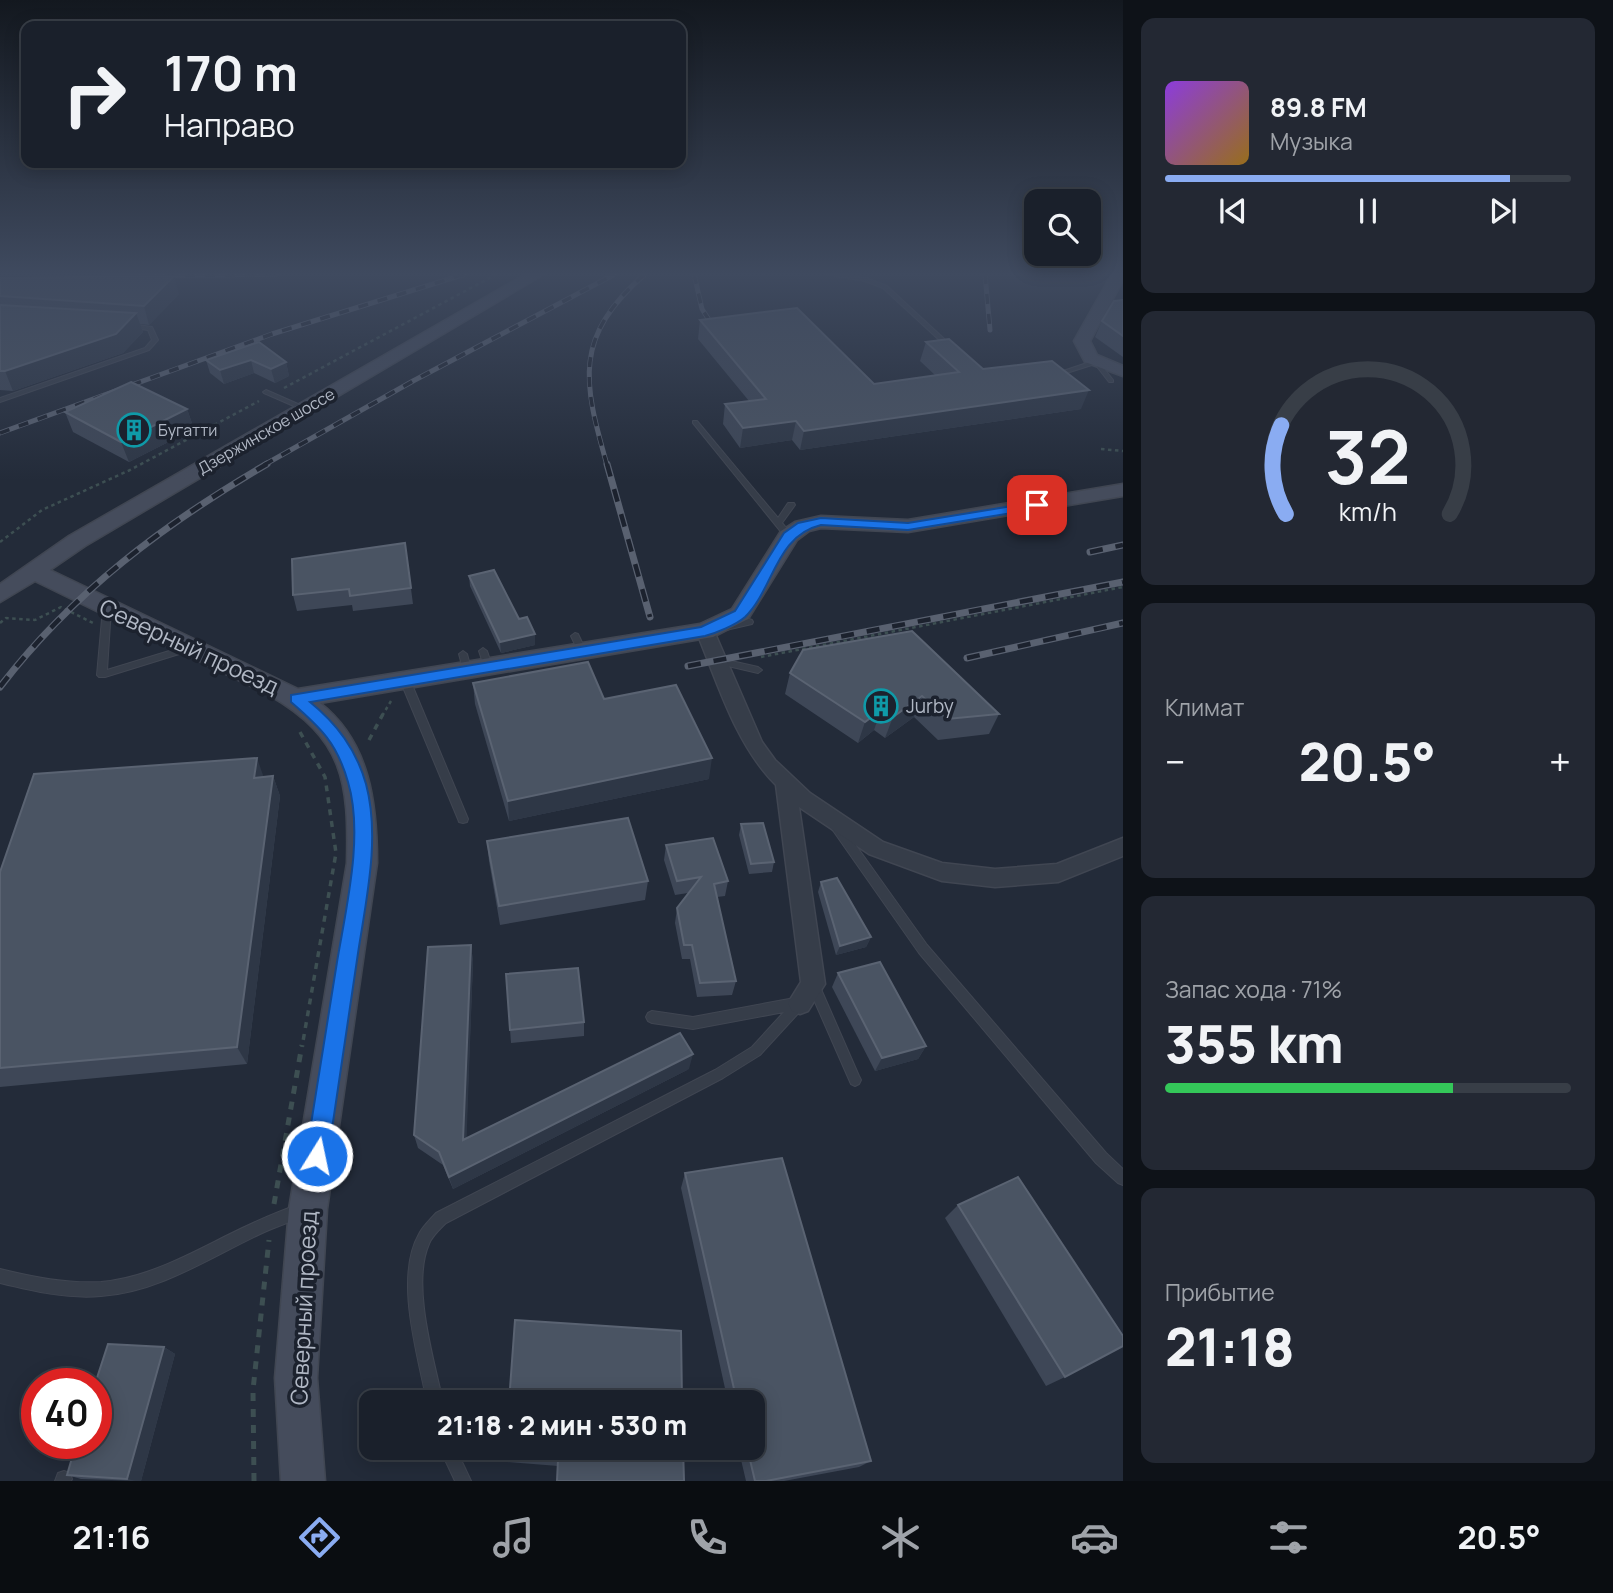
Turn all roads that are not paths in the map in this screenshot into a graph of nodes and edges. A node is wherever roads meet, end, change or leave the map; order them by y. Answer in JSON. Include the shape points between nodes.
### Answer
{"nodes":[{"id":1,"x":152,"y":343,"type":"edge"},
{"id":2,"x":418,"y":343,"type":"edge"},
{"id":3,"x":946,"y":343,"type":"edge"},
{"id":4,"x":1082,"y":343,"type":"edge"},
{"id":5,"x":959,"y":355,"type":"edge"},
{"id":6,"x":1096,"y":362,"type":"junction"},
{"id":7,"x":1046,"y":375,"type":"edge"},
{"id":8,"x":1117,"y":376,"type":"edge"},
{"id":9,"x":269,"y":393,"type":"road end"},
{"id":10,"x":0,"y":400,"type":"edge"},
{"id":11,"x":304,"y":409,"type":"junction"},
{"id":12,"x":695,"y":422,"type":"dead end"},
{"id":13,"x":1123,"y":490,"type":"edge"},
{"id":14,"x":791,"y":505,"type":"dead end"},
{"id":15,"x":783,"y":530,"type":"junction"},
{"id":16,"x":34,"y":571,"type":"junction"},
{"id":17,"x":0,"y":595,"type":"edge"},
{"id":18,"x":106,"y":619,"type":"junction"},
{"id":19,"x":749,"y":622,"type":"dead end"},
{"id":20,"x":705,"y":631,"type":"junction"},
{"id":21,"x":190,"y":647,"type":"junction"},
{"id":22,"x":723,"y":662,"type":"junction"},
{"id":23,"x":758,"y":670,"type":"dead end"},
{"id":24,"x":406,"y":682,"type":"junction"},
{"id":25,"x":294,"y":711,"type":"junction"},
{"id":26,"x":786,"y":785,"type":"junction"},
{"id":27,"x":829,"y":816,"type":"junction"},
{"id":28,"x":463,"y":818,"type":"dead end"},
{"id":29,"x":1123,"y":847,"type":"edge"},
{"id":30,"x":813,"y":984,"type":"junction"},
{"id":31,"x":800,"y":1003,"type":"junction"},
{"id":32,"x":652,"y":1017,"type":"dead end"},
{"id":33,"x":856,"y":1080,"type":"dead end"},
{"id":34,"x":1123,"y":1178,"type":"edge"},
{"id":35,"x":308,"y":1209,"type":"junction"},
{"id":36,"x":0,"y":1276,"type":"edge"},
{"id":37,"x":433,"y":1390,"type":"edge"},
{"id":38,"x":453,"y":1460,"type":"edge"},
{"id":39,"x":303,"y":1481,"type":"edge"},
{"id":40,"x":463,"y":1481,"type":"edge"}],
"edges":[{"from":1,"to":10,"type":"lane","via":[[147,349]]},
{"from":2,"to":11,"type":"street","name":"Дзержинское шоссе"},
{"from":3,"to":5,"type":"lane"},
{"from":4,"to":6,"type":"street","via":[[1082,349]]},
{"from":6,"to":7,"type":"lane"},
{"from":6,"to":8,"type":"street"},
{"from":9,"to":11,"type":"lane"},
{"from":11,"to":16,"type":"street","name":"Дзержинское шоссе","via":[[77,541]]},
{"from":12,"to":15,"type":"lane"},
{"from":13,"to":15,"type":"street","via":[[908,526],[821,522]]},
{"from":14,"to":15,"type":"lane"},
{"from":15,"to":20,"type":"street","via":[[740,614]]},
{"from":16,"to":17,"type":"street","name":"Дзержинское шоссе"},
{"from":16,"to":18,"type":"street","name":"Северный проезд"},
{"from":18,"to":21,"type":"street","name":"Северный проезд"},
{"from":18,"to":21,"type":"lane","via":[[102,675]]},
{"from":19,"to":20,"type":"lane"},
{"from":20,"to":22,"type":"street"},
{"from":20,"to":24,"type":"street","via":[[475,660]]},
{"from":21,"to":25,"type":"street","name":"Северный проезд"},
{"from":22,"to":23,"type":"lane"},
{"from":22,"to":26,"type":"street","via":[[754,745]]},
{"from":24,"to":25,"type":"street"},
{"from":24,"to":28,"type":"lane"},
{"from":25,"to":35,"type":"street","name":"Северный проезд","via":[[330,727],[346,752],[358,785],[362,822],[362,863]]},
{"from":26,"to":27,"type":"street"},
{"from":26,"to":30,"type":"street"},
{"from":27,"to":29,"type":"street","via":[[876,848],[942,872],[995,878],[1058,873]]},
{"from":27,"to":34,"type":"lane","via":[[923,949]]},
{"from":30,"to":31,"type":"street"},
{"from":30,"to":33,"type":"lane"},
{"from":31,"to":32,"type":"lane","via":[[693,1023]]},
{"from":31,"to":37,"type":"lane","via":[[756,1051],[719,1074],[440,1218],[421,1242],[416,1267],[416,1300]]},
{"from":35,"to":36,"type":"lane","via":[[272,1219],[173,1268],[117,1287],[51,1288]]},
{"from":35,"to":39,"type":"street","name":"Северный проезд","via":[[296,1378]]},
{"from":38,"to":40,"type":"lane"}]}
